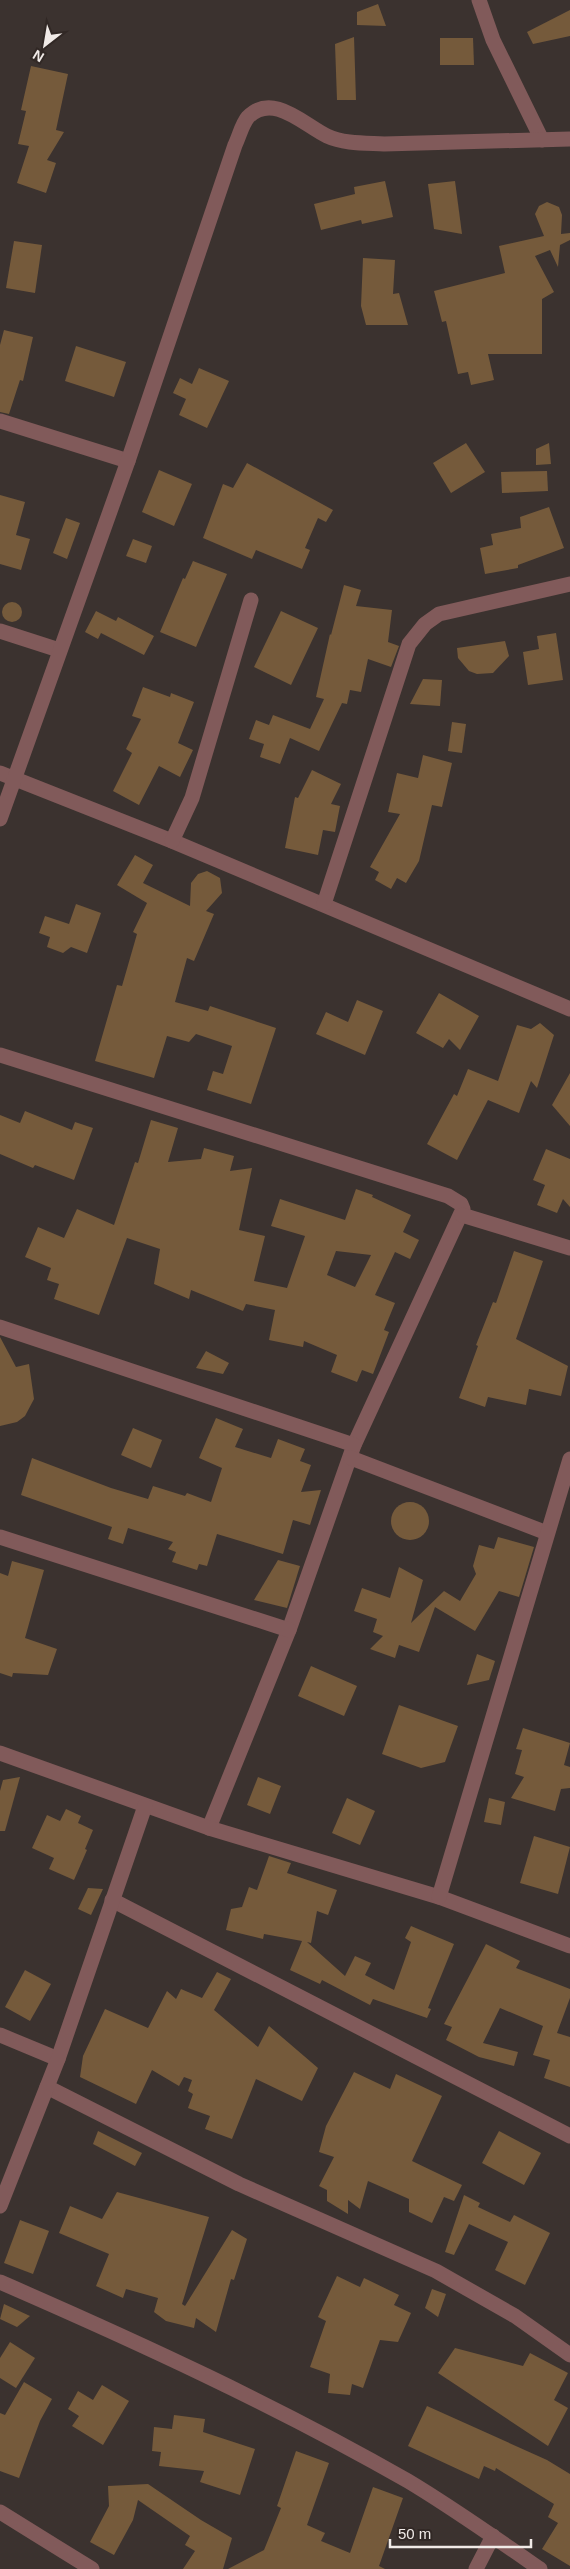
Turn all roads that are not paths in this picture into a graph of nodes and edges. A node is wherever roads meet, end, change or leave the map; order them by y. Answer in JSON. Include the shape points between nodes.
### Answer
{"nodes":[{"id":1,"x":479,"y":0,"type":"edge"},
{"id":2,"x":542,"y":140,"type":"junction"},
{"id":3,"x":570,"y":144,"type":"edge"},
{"id":4,"x":0,"y":420,"type":"edge"},
{"id":5,"x":128,"y":461,"type":"junction"},
{"id":6,"x":570,"y":584,"type":"edge"},
{"id":7,"x":252,"y":600,"type":"dead end"},
{"id":8,"x":0,"y":631,"type":"edge"},
{"id":9,"x":59,"y":650,"type":"junction"},
{"id":10,"x":7,"y":776,"type":"edge"},
{"id":11,"x":0,"y":819,"type":"edge"},
{"id":12,"x":172,"y":841,"type":"junction"},
{"id":13,"x":324,"y":904,"type":"junction"},
{"id":14,"x":570,"y":1009,"type":"edge"},
{"id":15,"x":0,"y":1055,"type":"edge"},
{"id":16,"x":462,"y":1215,"type":"junction"},
{"id":17,"x":570,"y":1248,"type":"edge"},
{"id":18,"x":0,"y":1327,"type":"edge"},
{"id":19,"x":353,"y":1452,"type":"junction"},
{"id":20,"x":570,"y":1459,"type":"edge"},
{"id":21,"x":547,"y":1533,"type":"junction"},
{"id":22,"x":0,"y":1537,"type":"edge"},
{"id":23,"x":290,"y":1630,"type":"junction"},
{"id":24,"x":0,"y":1752,"type":"edge"},
{"id":25,"x":145,"y":1806,"type":"junction"},
{"id":26,"x":209,"y":1828,"type":"junction"},
{"id":27,"x":439,"y":1897,"type":"junction"},
{"id":28,"x":112,"y":1900,"type":"junction"},
{"id":29,"x":570,"y":1946,"type":"edge"},
{"id":30,"x":0,"y":2035,"type":"edge"},
{"id":31,"x":58,"y":2059,"type":"junction"},
{"id":32,"x":47,"y":2087,"type":"junction"},
{"id":33,"x":570,"y":2136,"type":"edge"},
{"id":34,"x":0,"y":2206,"type":"edge"},
{"id":35,"x":0,"y":2282,"type":"edge"},
{"id":36,"x":570,"y":2355,"type":"edge"},
{"id":37,"x":0,"y":2512,"type":"edge"},
{"id":38,"x":493,"y":2536,"type":"junction"},
{"id":39,"x":92,"y":2569,"type":"edge"},
{"id":40,"x":476,"y":2569,"type":"edge"},
{"id":41,"x":540,"y":2569,"type":"edge"}],
"edges":[{"from":1,"to":2,"type":"street","via":[[493,40]]},
{"from":2,"to":3,"type":"street"},
{"from":2,"to":5,"type":"street","via":[[355,143],[328,137],[282,110],[267,108],[248,118],[235,145]]},
{"from":4,"to":5,"type":"street"},
{"from":5,"to":9,"type":"street"},
{"from":6,"to":13,"type":"street","via":[[439,614],[425,624],[408,644]]},
{"from":7,"to":12,"type":"street","via":[[192,798]]},
{"from":8,"to":9,"type":"street"},
{"from":9,"to":10,"type":"street"},
{"from":10,"to":11,"type":"street"},
{"from":10,"to":12,"type":"street"},
{"from":12,"to":13,"type":"street"},
{"from":13,"to":14,"type":"street"},
{"from":15,"to":16,"type":"street","via":[[448,1196],[461,1204]]},
{"from":16,"to":17,"type":"street"},
{"from":16,"to":19,"type":"street"},
{"from":18,"to":19,"type":"street"},
{"from":19,"to":21,"type":"street"},
{"from":19,"to":23,"type":"street"},
{"from":20,"to":21,"type":"street"},
{"from":21,"to":27,"type":"street"},
{"from":22,"to":23,"type":"street"},
{"from":23,"to":26,"type":"street"},
{"from":24,"to":25,"type":"street"},
{"from":25,"to":26,"type":"street"},
{"from":25,"to":28,"type":"street"},
{"from":26,"to":27,"type":"street"},
{"from":27,"to":29,"type":"street"},
{"from":28,"to":31,"type":"street"},
{"from":28,"to":33,"type":"street"},
{"from":30,"to":31,"type":"street"},
{"from":31,"to":32,"type":"street"},
{"from":32,"to":34,"type":"street"},
{"from":32,"to":36,"type":"street","via":[[239,2184],[436,2272],[515,2316]]},
{"from":35,"to":38,"type":"street","via":[[131,2339],[304,2426],[408,2482]]},
{"from":37,"to":39,"type":"street"},
{"from":38,"to":40,"type":"street"},
{"from":38,"to":41,"type":"street"}]}
